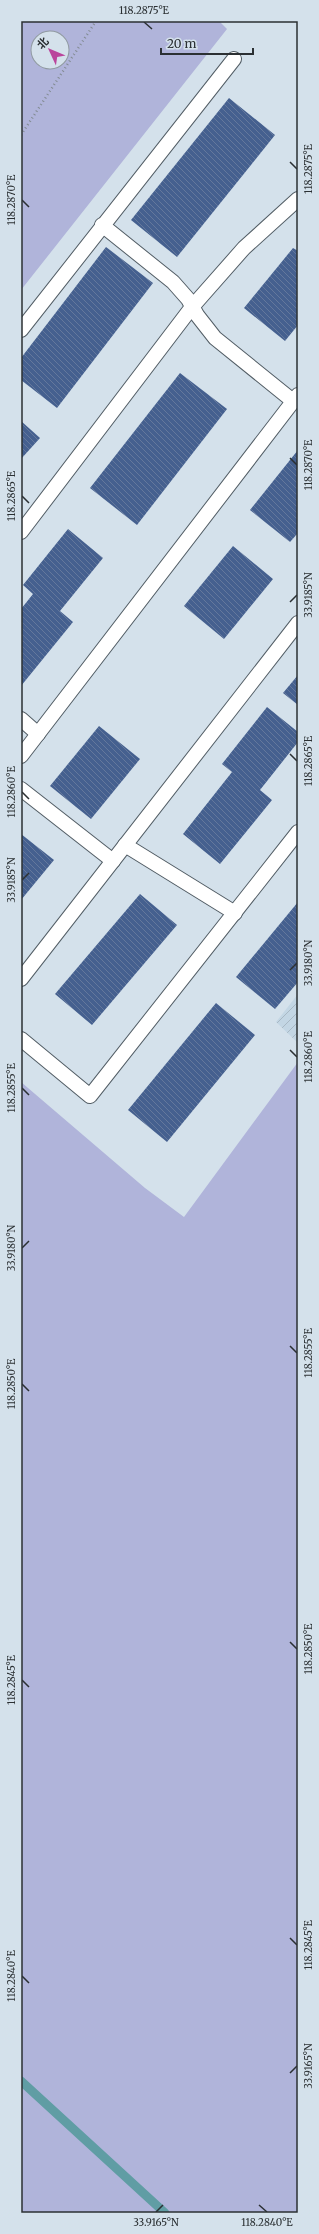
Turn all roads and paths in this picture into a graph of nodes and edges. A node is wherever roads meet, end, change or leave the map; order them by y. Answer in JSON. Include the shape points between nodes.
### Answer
{"nodes":[{"id":1,"x":96,"y":21,"type":"edge"},
{"id":2,"x":234,"y":60,"type":"dead end"},
{"id":3,"x":21,"y":135,"type":"edge"},
{"id":4,"x":298,"y":198,"type":"edge"},
{"id":5,"x":102,"y":225,"type":"junction"},
{"id":6,"x":192,"y":307,"type":"junction"},
{"id":7,"x":21,"y":330,"type":"edge"},
{"id":8,"x":296,"y":398,"type":"edge"},
{"id":9,"x":21,"y":532,"type":"edge"},
{"id":10,"x":298,"y":623,"type":"edge"},
{"id":11,"x":21,"y":720,"type":"edge"},
{"id":12,"x":38,"y":734,"type":"junction"},
{"id":13,"x":21,"y":756,"type":"edge"},
{"id":14,"x":21,"y":789,"type":"edge"},
{"id":15,"x":298,"y":832,"type":"edge"},
{"id":16,"x":126,"y":845,"type":"junction"},
{"id":17,"x":113,"y":861,"type":"junction"},
{"id":18,"x":234,"y":913,"type":"junction"},
{"id":19,"x":21,"y":979,"type":"edge"},
{"id":20,"x":21,"y":1039,"type":"edge"}],
"edges":[{"from":1,"to":3,"type":"path"},
{"from":2,"to":5,"type":"lane"},
{"from":4,"to":6,"type":"lane","via":[[244,248]]},
{"from":5,"to":6,"type":"lane","via":[[173,282],[188,298]]},
{"from":5,"to":7,"type":"lane"},
{"from":6,"to":8,"type":"lane","via":[[215,338]]},
{"from":6,"to":9,"type":"lane"},
{"from":8,"to":12,"type":"lane"},
{"from":10,"to":16,"type":"lane"},
{"from":11,"to":12,"type":"lane"},
{"from":12,"to":13,"type":"lane"},
{"from":14,"to":17,"type":"lane"},
{"from":15,"to":18,"type":"lane"},
{"from":16,"to":17,"type":"lane"},
{"from":16,"to":18,"type":"lane"},
{"from":17,"to":19,"type":"lane"},
{"from":18,"to":20,"type":"lane","via":[[90,1096]]}]}
